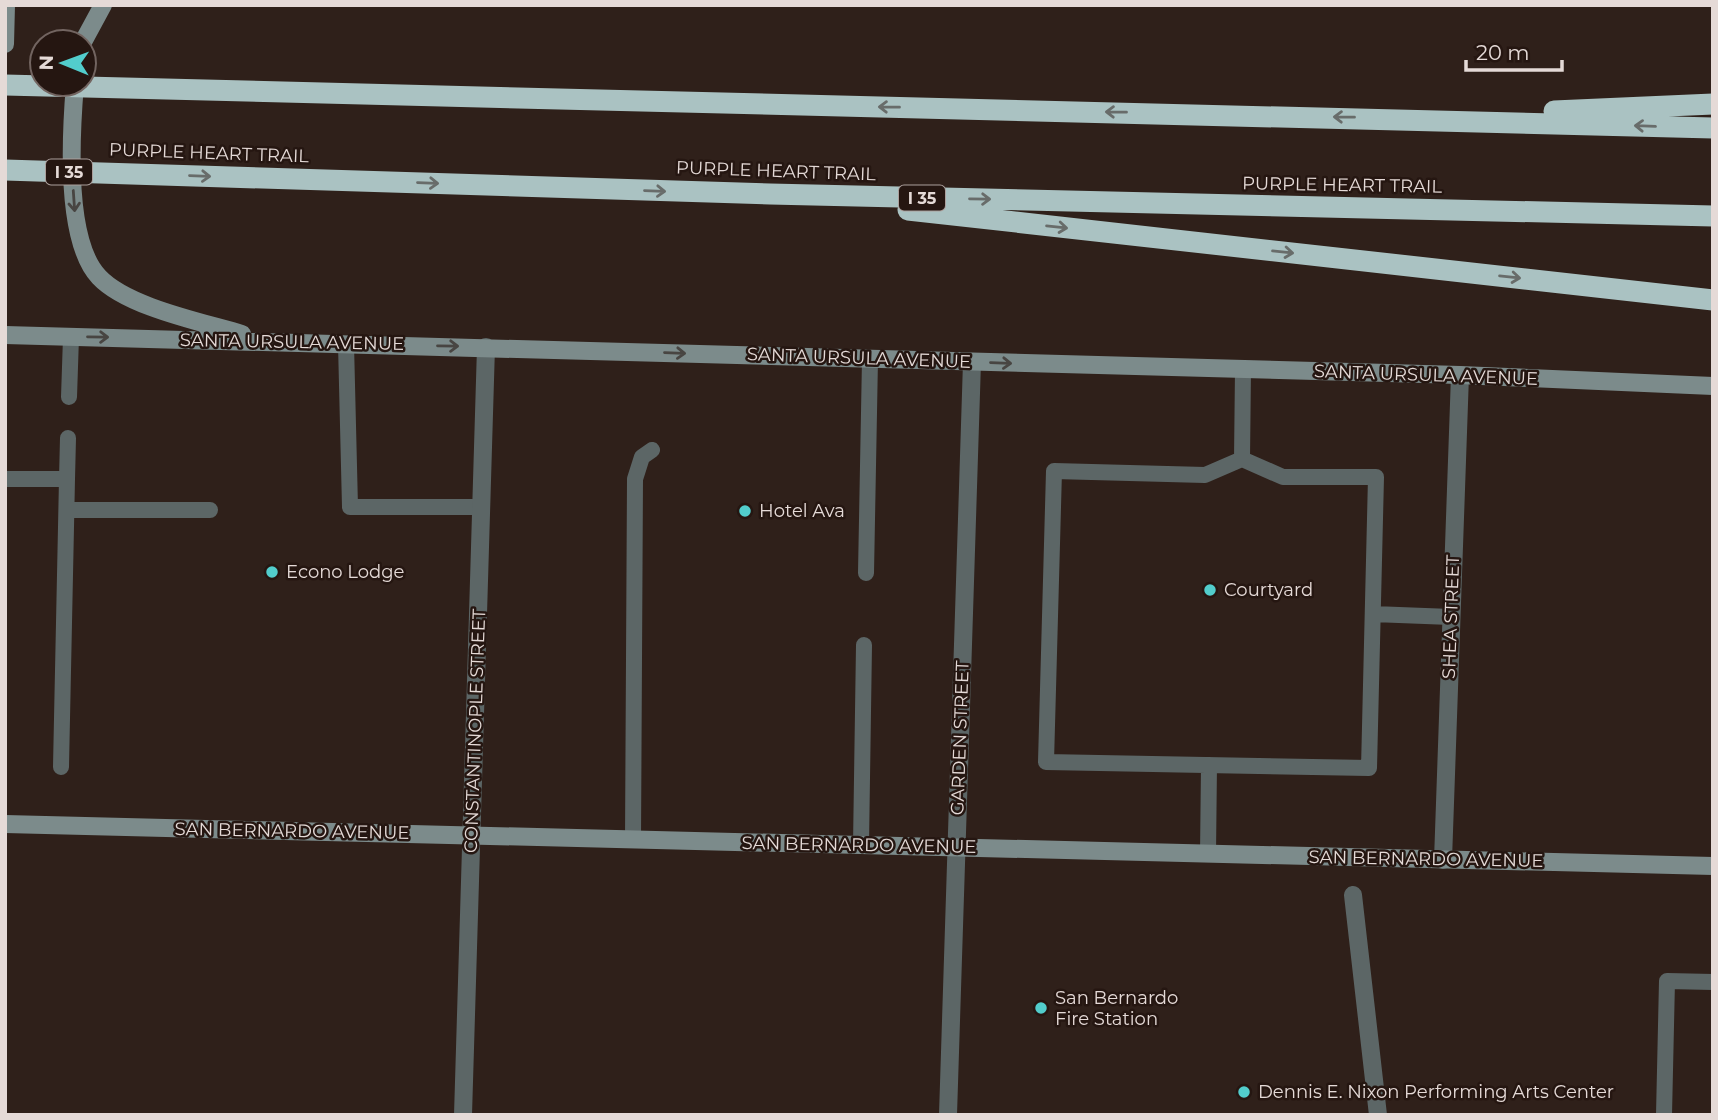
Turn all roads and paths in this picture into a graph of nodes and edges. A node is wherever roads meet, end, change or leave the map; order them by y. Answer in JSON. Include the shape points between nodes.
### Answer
{"nodes":[{"id":1,"x":6,"y":5,"type":"edge"},
{"id":2,"x":103,"y":5,"type":"edge"},
{"id":3,"x":91,"y":28,"type":"edge"},
{"id":4,"x":5,"y":44,"type":"edge"},
{"id":5,"x":5,"y":85,"type":"edge"},
{"id":6,"x":75,"y":98,"type":"edge"},
{"id":7,"x":1713,"y":104,"type":"edge"},
{"id":8,"x":1390,"y":118,"type":"junction"},
{"id":9,"x":1713,"y":128,"type":"edge"},
{"id":10,"x":5,"y":170,"type":"edge"},
{"id":11,"x":771,"y":194,"type":"junction"},
{"id":12,"x":1713,"y":216,"type":"edge"},
{"id":13,"x":1713,"y":300,"type":"edge"},
{"id":14,"x":5,"y":335,"type":"edge"},
{"id":15,"x":71,"y":337,"type":"junction"},
{"id":16,"x":265,"y":341,"type":"junction"},
{"id":17,"x":346,"y":344,"type":"junction"},
{"id":18,"x":486,"y":347,"type":"junction"},
{"id":19,"x":870,"y":359,"type":"junction"},
{"id":20,"x":972,"y":362,"type":"junction"},
{"id":21,"x":1243,"y":369,"type":"junction"},
{"id":22,"x":1460,"y":375,"type":"junction"},
{"id":23,"x":1713,"y":386,"type":"edge"},
{"id":24,"x":69,"y":397,"type":"dead end"},
{"id":25,"x":68,"y":438,"type":"dead end"},
{"id":26,"x":652,"y":450,"type":"dead end"},
{"id":27,"x":1242,"y":459,"type":"junction"},
{"id":28,"x":5,"y":479,"type":"edge"},
{"id":29,"x":67,"y":479,"type":"junction"},
{"id":30,"x":481,"y":507,"type":"junction"},
{"id":31,"x":67,"y":510,"type":"junction"},
{"id":32,"x":211,"y":510,"type":"dead end"},
{"id":33,"x":866,"y":573,"type":"dead end"},
{"id":34,"x":1373,"y":614,"type":"junction"},
{"id":35,"x":1451,"y":617,"type":"junction"},
{"id":36,"x":864,"y":645,"type":"dead end"},
{"id":37,"x":1209,"y":765,"type":"junction"},
{"id":38,"x":61,"y":767,"type":"dead end"},
{"id":39,"x":5,"y":824,"type":"edge"},
{"id":40,"x":472,"y":835,"type":"junction"},
{"id":41,"x":633,"y":840,"type":"junction"},
{"id":42,"x":861,"y":845,"type":"junction"},
{"id":43,"x":956,"y":848,"type":"junction"},
{"id":44,"x":1208,"y":854,"type":"junction"},
{"id":45,"x":1443,"y":860,"type":"junction"},
{"id":46,"x":1713,"y":866,"type":"edge"},
{"id":47,"x":1353,"y":895,"type":"dead end"},
{"id":48,"x":1713,"y":982,"type":"edge"},
{"id":49,"x":463,"y":1115,"type":"edge"},
{"id":50,"x":948,"y":1115,"type":"edge"},
{"id":51,"x":1378,"y":1115,"type":"edge"},
{"id":52,"x":1664,"y":1115,"type":"edge"}],
"edges":[{"from":1,"to":4,"type":"main road"},
{"from":2,"to":3,"type":"main road"},
{"from":8,"to":5,"type":"highway","one_way":true},
{"from":6,"to":16,"type":"main road","one_way":true,"via":[[73,203],[80,241],[99,276],[139,303]]},
{"from":7,"to":8,"type":"highway"},
{"from":9,"to":8,"type":"highway","one_way":true},
{"from":10,"to":11,"type":"highway","name":"PURPLE HEART TRAIL","number":"I 35","one_way":true},
{"from":11,"to":12,"type":"highway","name":"PURPLE HEART TRAIL","number":"I 35","one_way":true},
{"from":11,"to":13,"type":"highway","one_way":true},
{"from":14,"to":15,"type":"main road","name":"SANTA URSULA AVENUE"},
{"from":15,"to":16,"type":"main road","name":"SANTA URSULA AVENUE","one_way":true},
{"from":15,"to":24,"type":"lane"},
{"from":16,"to":17,"type":"main road","name":"SANTA URSULA AVENUE"},
{"from":17,"to":18,"type":"main road","name":"SANTA URSULA AVENUE","one_way":true},
{"from":17,"to":30,"type":"lane","via":[[351,507]]},
{"from":18,"to":19,"type":"main road","name":"SANTA URSULA AVENUE","one_way":true},
{"from":18,"to":30,"type":"street","name":"CONSTANTINOPLE STREET"},
{"from":19,"to":20,"type":"main road","name":"SANTA URSULA AVENUE"},
{"from":19,"to":33,"type":"lane"},
{"from":20,"to":21,"type":"main road","name":"SANTA URSULA AVENUE","one_way":true},
{"from":20,"to":43,"type":"street","name":"GARDEN STREET"},
{"from":21,"to":22,"type":"main road","name":"SANTA URSULA AVENUE"},
{"from":21,"to":27,"type":"lane"},
{"from":22,"to":23,"type":"main road","name":"SANTA URSULA AVENUE"},
{"from":22,"to":35,"type":"street","name":"SHEA STREET"},
{"from":25,"to":29,"type":"lane"},
{"from":26,"to":41,"type":"lane","via":[[642,457],[635,479]]},
{"from":27,"to":34,"type":"lane","via":[[1283,477],[1376,477]]},
{"from":27,"to":37,"type":"lane","via":[[1205,475],[1054,471],[1046,762]]},
{"from":28,"to":29,"type":"lane"},
{"from":29,"to":31,"type":"lane"},
{"from":30,"to":40,"type":"street","name":"CONSTANTINOPLE STREET"},
{"from":31,"to":32,"type":"lane"},
{"from":31,"to":38,"type":"lane"},
{"from":34,"to":35,"type":"lane"},
{"from":34,"to":37,"type":"lane","via":[[1369,768]]},
{"from":35,"to":45,"type":"street","name":"SHEA STREET"},
{"from":36,"to":42,"type":"lane"},
{"from":37,"to":44,"type":"lane"},
{"from":39,"to":40,"type":"main road","name":"SAN BERNARDO AVENUE"},
{"from":40,"to":41,"type":"main road","name":"SAN BERNARDO AVENUE"},
{"from":40,"to":49,"type":"street","name":"CONSTANTINOPLE STREET"},
{"from":41,"to":42,"type":"main road","name":"SAN BERNARDO AVENUE"},
{"from":42,"to":43,"type":"main road","name":"SAN BERNARDO AVENUE"},
{"from":43,"to":44,"type":"main road","name":"SAN BERNARDO AVENUE"},
{"from":43,"to":50,"type":"street","name":"GARDEN STREET"},
{"from":44,"to":45,"type":"main road","name":"SAN BERNARDO AVENUE"},
{"from":45,"to":46,"type":"main road","name":"SAN BERNARDO AVENUE"},
{"from":47,"to":51,"type":"street"},
{"from":48,"to":52,"type":"lane","via":[[1668,981]]}]}
